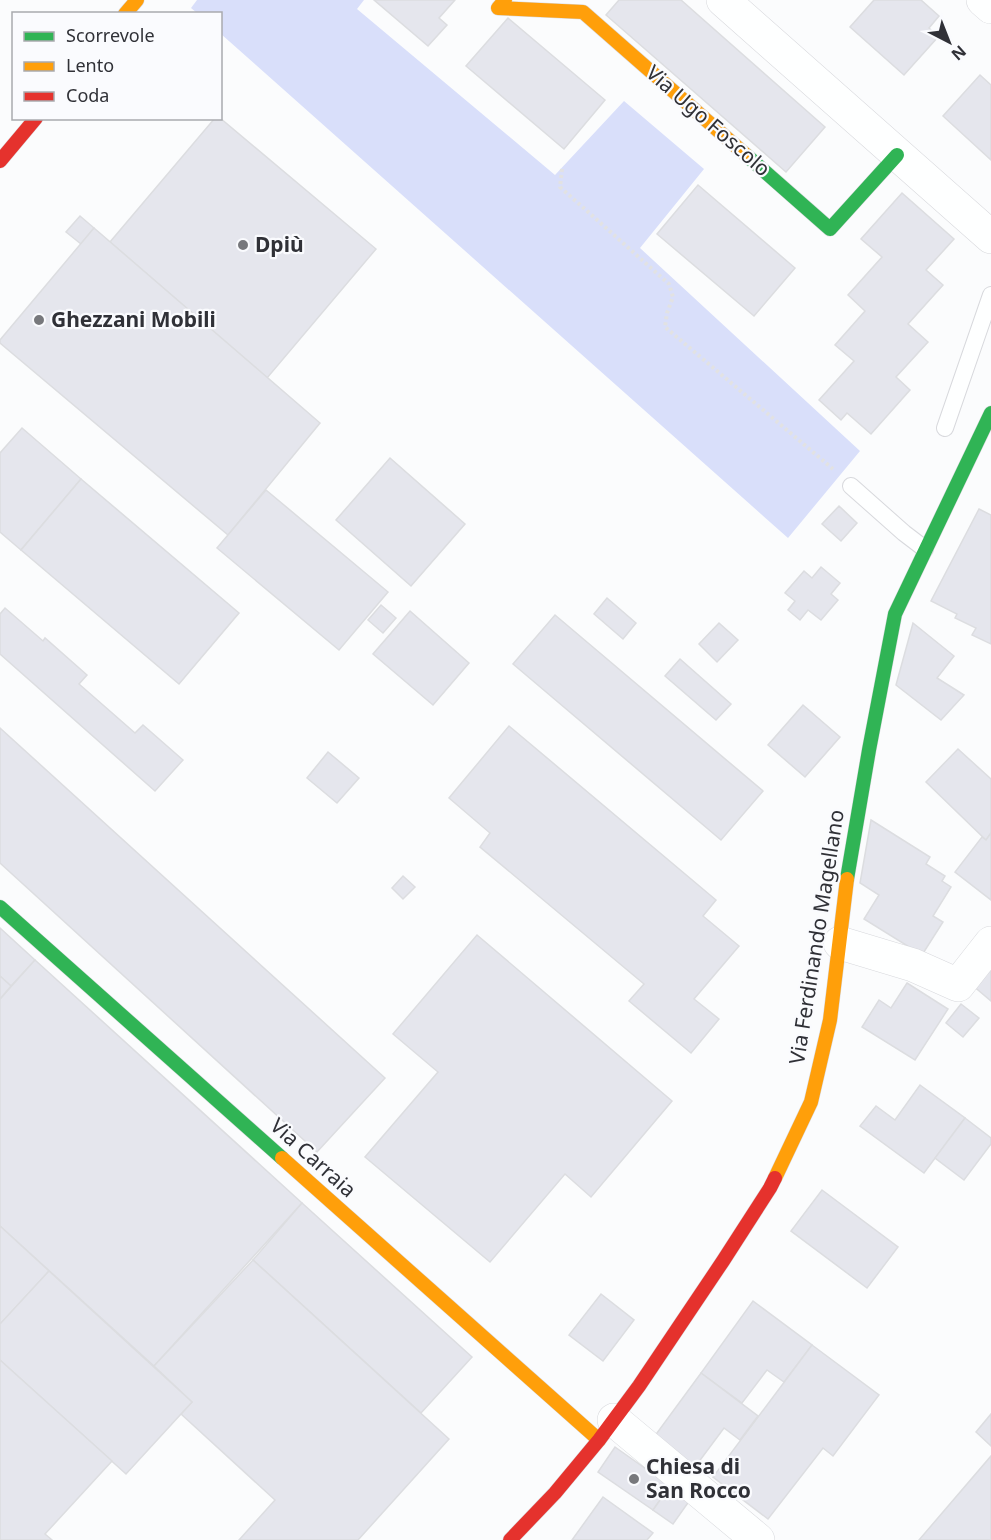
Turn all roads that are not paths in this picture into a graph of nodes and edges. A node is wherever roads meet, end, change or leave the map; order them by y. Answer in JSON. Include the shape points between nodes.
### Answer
{"nodes":[{"id":1,"x":137,"y":0,"type":"edge"},
{"id":2,"x":505,"y":0,"type":"edge"},
{"id":3,"x":723,"y":0,"type":"edge"},
{"id":4,"x":983,"y":0,"type":"edge"},
{"id":5,"x":991,"y":7,"type":"edge"},
{"id":6,"x":127,"y":12,"type":"edge"},
{"id":7,"x":34,"y":120,"type":"edge"},
{"id":8,"x":897,"y":155,"type":"junction"},
{"id":9,"x":0,"y":161,"type":"edge"},
{"id":10,"x":991,"y":237,"type":"edge"},
{"id":11,"x":991,"y":295,"type":"edge"},
{"id":12,"x":991,"y":413,"type":"edge"},
{"id":13,"x":945,"y":428,"type":"dead end"},
{"id":14,"x":851,"y":486,"type":"road end"},
{"id":15,"x":925,"y":549,"type":"junction"},
{"id":16,"x":0,"y":907,"type":"edge"},
{"id":17,"x":840,"y":943,"type":"junction"},
{"id":18,"x":991,"y":943,"type":"edge"},
{"id":19,"x":606,"y":1430,"type":"junction"},
{"id":20,"x":510,"y":1540,"type":"edge"},
{"id":21,"x":758,"y":1540,"type":"edge"}],
"edges":[{"from":1,"to":6,"type":"street"},
{"from":2,"to":8,"type":"street","name":"Via Ugo Foscolo","via":[[498,8],[583,12],[830,229]]},
{"from":3,"to":8,"type":"street"},
{"from":4,"to":5,"type":"street"},
{"from":7,"to":9,"type":"street"},
{"from":8,"to":10,"type":"street"},
{"from":11,"to":13,"type":"lane"},
{"from":12,"to":15,"type":"street","name":"Via Ferdinando Magellano"},
{"from":14,"to":15,"type":"lane"},
{"from":15,"to":17,"type":"street","name":"Via Ferdinando Magellano","via":[[895,614],[857,817]]},
{"from":16,"to":19,"type":"street","name":"Via Carraia"},
{"from":17,"to":18,"type":"street","via":[[913,965],[958,986]]},
{"from":17,"to":19,"type":"street","name":"Via Ferdinando Magellano","via":[[830,1020],[811,1102],[770,1188]]},
{"from":19,"to":20,"type":"street","name":"Via Ferdinando Magellano"},
{"from":19,"to":21,"type":"street"}]}
